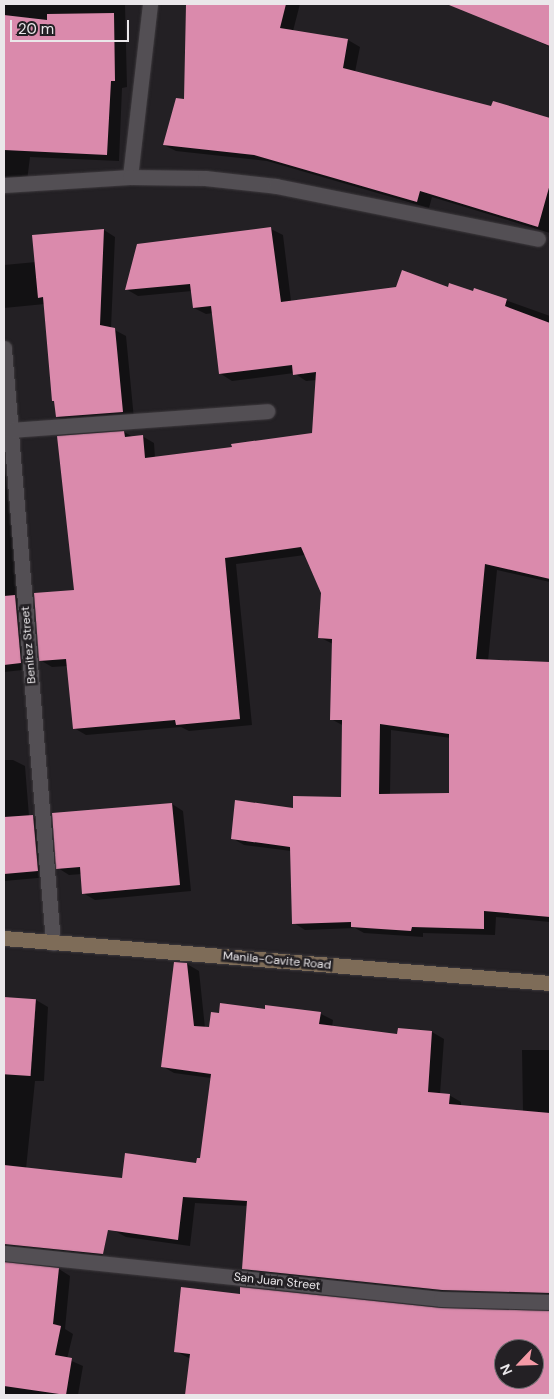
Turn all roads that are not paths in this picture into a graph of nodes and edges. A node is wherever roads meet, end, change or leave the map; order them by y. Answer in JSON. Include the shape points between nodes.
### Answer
{"nodes":[{"id":1,"x":150,"y":4,"type":"edge"},
{"id":2,"x":130,"y":177,"type":"junction"},
{"id":3,"x":4,"y":185,"type":"edge"},
{"id":4,"x":538,"y":239,"type":"dead end"},
{"id":5,"x":4,"y":348,"type":"edge"},
{"id":6,"x":267,"y":411,"type":"dead end"},
{"id":7,"x":11,"y":430,"type":"junction"},
{"id":8,"x":4,"y":938,"type":"edge"},
{"id":9,"x":53,"y":943,"type":"junction"},
{"id":10,"x":550,"y":983,"type":"edge"},
{"id":11,"x":4,"y":1253,"type":"edge"},
{"id":12,"x":550,"y":1302,"type":"edge"}],
"edges":[{"from":1,"to":2,"type":"street"},
{"from":2,"to":3,"type":"street"},
{"from":2,"to":4,"type":"street","via":[[205,178],[276,186]]},
{"from":5,"to":7,"type":"street","name":"Benitez Street"},
{"from":6,"to":7,"type":"street"},
{"from":7,"to":9,"type":"street","name":"Benitez Street"},
{"from":8,"to":9,"type":"main road","name":"Manila-Cavite Road"},
{"from":9,"to":10,"type":"main road","name":"Manila-Cavite Road"},
{"from":11,"to":12,"type":"street","name":"San Juan Street","via":[[441,1299]]}]}
